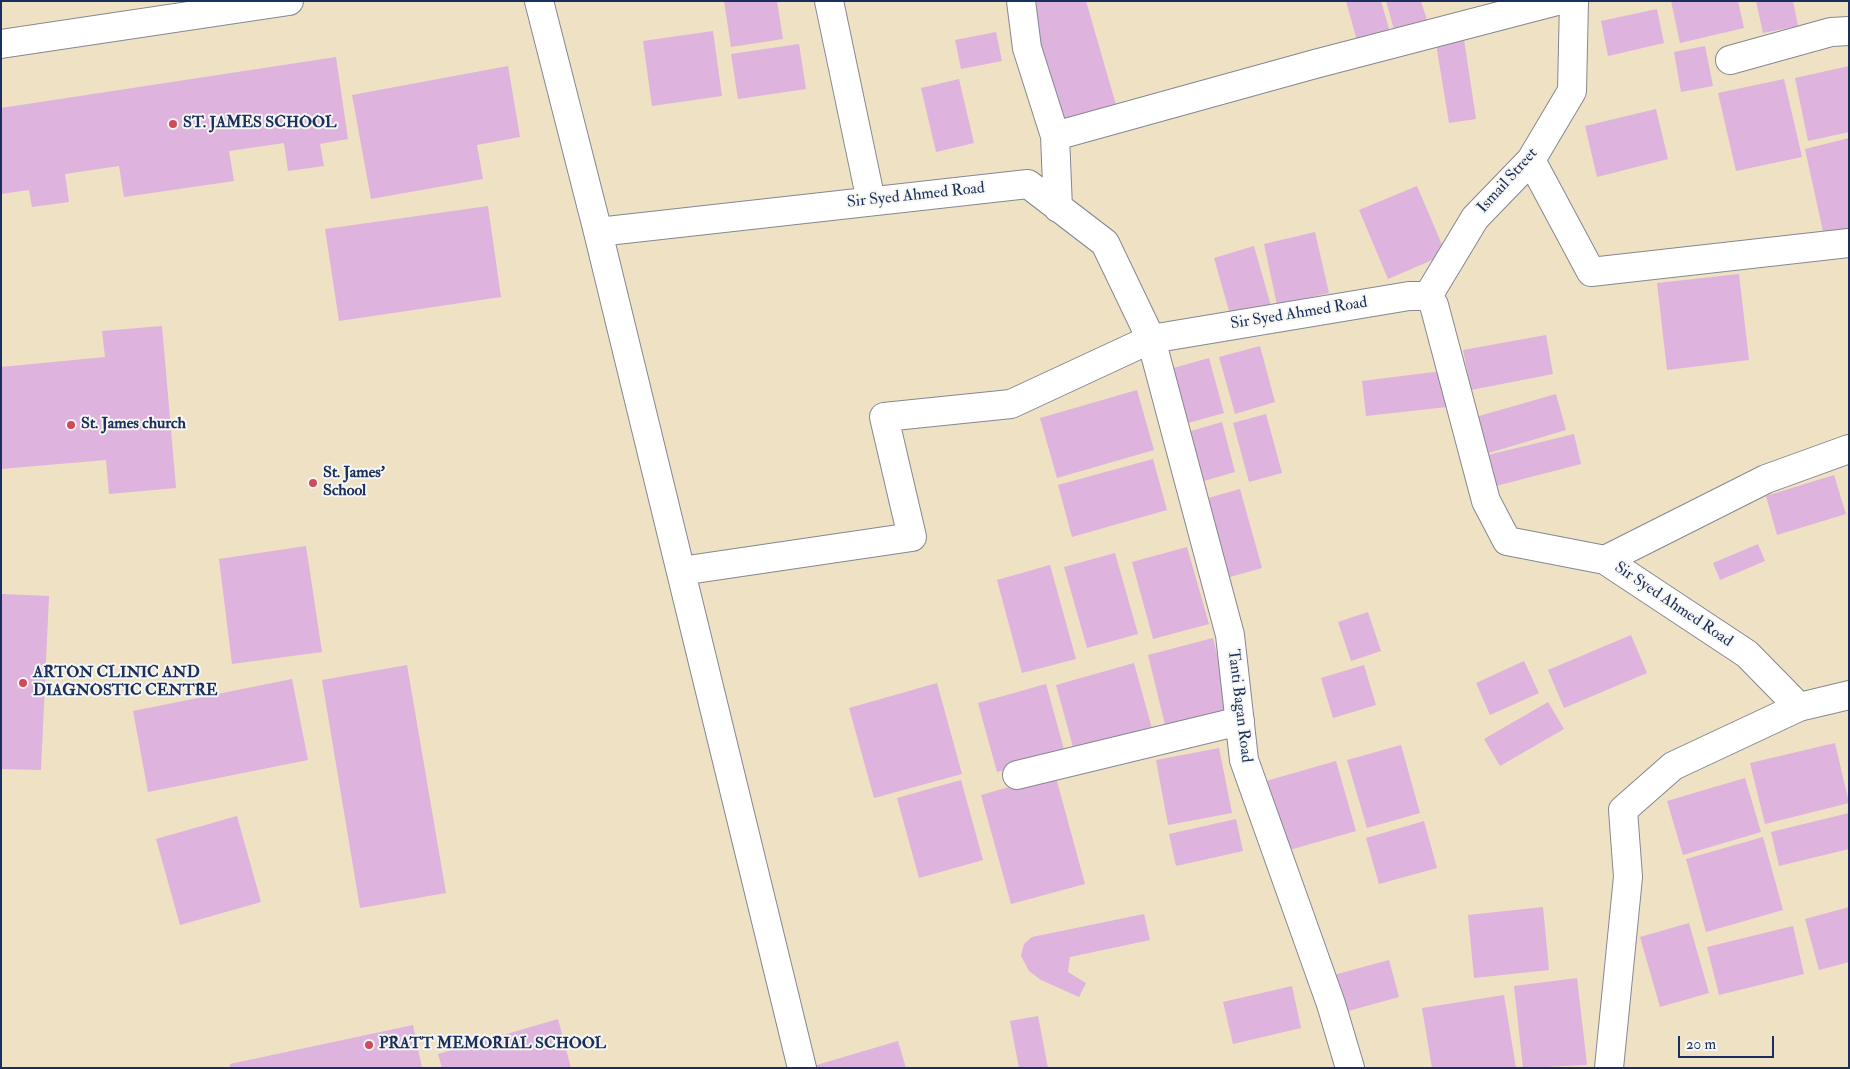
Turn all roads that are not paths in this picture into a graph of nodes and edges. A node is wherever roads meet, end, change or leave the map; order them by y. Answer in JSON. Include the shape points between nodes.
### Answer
{"nodes":[{"id":1,"x":289,"y":1,"type":"edge"},
{"id":2,"x":539,"y":1,"type":"edge"},
{"id":3,"x":829,"y":1,"type":"edge"},
{"id":4,"x":1021,"y":1,"type":"edge"},
{"id":5,"x":1557,"y":1,"type":"edge"},
{"id":6,"x":1574,"y":1,"type":"edge"},
{"id":7,"x":1849,"y":31,"type":"edge"},
{"id":8,"x":1,"y":44,"type":"edge"},
{"id":9,"x":1730,"y":60,"type":"dead end"},
{"id":10,"x":1055,"y":136,"type":"junction"},
{"id":11,"x":1531,"y":160,"type":"junction"},
{"id":12,"x":871,"y":201,"type":"junction"},
{"id":13,"x":1058,"y":208,"type":"junction"},
{"id":14,"x":598,"y":232,"type":"junction"},
{"id":15,"x":1849,"y":243,"type":"edge"},
{"id":16,"x":1428,"y":296,"type":"junction"},
{"id":17,"x":1151,"y":338,"type":"junction"},
{"id":18,"x":1849,"y":449,"type":"edge"},
{"id":19,"x":1605,"y":560,"type":"junction"},
{"id":20,"x":681,"y":571,"type":"junction"},
{"id":21,"x":1849,"y":695,"type":"edge"},
{"id":22,"x":1799,"y":707,"type":"junction"},
{"id":23,"x":1240,"y":721,"type":"junction"},
{"id":24,"x":1017,"y":775,"type":"dead end"},
{"id":25,"x":802,"y":1068,"type":"edge"},
{"id":26,"x":1350,"y":1068,"type":"edge"},
{"id":27,"x":1608,"y":1068,"type":"edge"}],
"edges":[{"from":1,"to":8,"type":"street"},
{"from":2,"to":14,"type":"street"},
{"from":3,"to":12,"type":"street"},
{"from":4,"to":10,"type":"street","via":[[1027,48]]},
{"from":5,"to":10,"type":"street"},
{"from":6,"to":11,"type":"street","name":"Ismail Street","via":[[1572,91]]},
{"from":7,"to":9,"type":"street","via":[[1831,32]]},
{"from":10,"to":13,"type":"street"},
{"from":11,"to":15,"type":"street","via":[[1591,272]]},
{"from":11,"to":16,"type":"street","name":"Ismail Street","via":[[1475,218]]},
{"from":12,"to":13,"type":"street","name":"Sir Syed Ahmed Road","via":[[1028,184]]},
{"from":12,"to":14,"type":"street","name":"Sir Syed Ahmed Road"},
{"from":13,"to":17,"type":"street","name":"Sir Syed Ahmed Road","via":[[1105,243]]},
{"from":14,"to":20,"type":"street"},
{"from":16,"to":17,"type":"street","name":"Sir Syed Ahmed Road","via":[[1409,296]]},
{"from":16,"to":19,"type":"street","name":"Sir Syed Ahmed Road","via":[[1434,305],[1486,501],[1507,541]]},
{"from":17,"to":20,"type":"street","via":[[1012,404],[884,417],[912,538]]},
{"from":17,"to":23,"type":"street","name":"Tanti Bagan Road","via":[[1230,635]]},
{"from":18,"to":19,"type":"street","via":[[1766,480]]},
{"from":19,"to":22,"type":"street","name":"Sir Syed Ahmed Road","via":[[1747,654]]},
{"from":20,"to":25,"type":"street"},
{"from":21,"to":22,"type":"street"},
{"from":22,"to":27,"type":"street","via":[[1673,766],[1623,810],[1628,877]]},
{"from":23,"to":24,"type":"street"},
{"from":23,"to":26,"type":"street","name":"Tanti Bagan Road","via":[[1244,760],[1331,1004]]}]}
